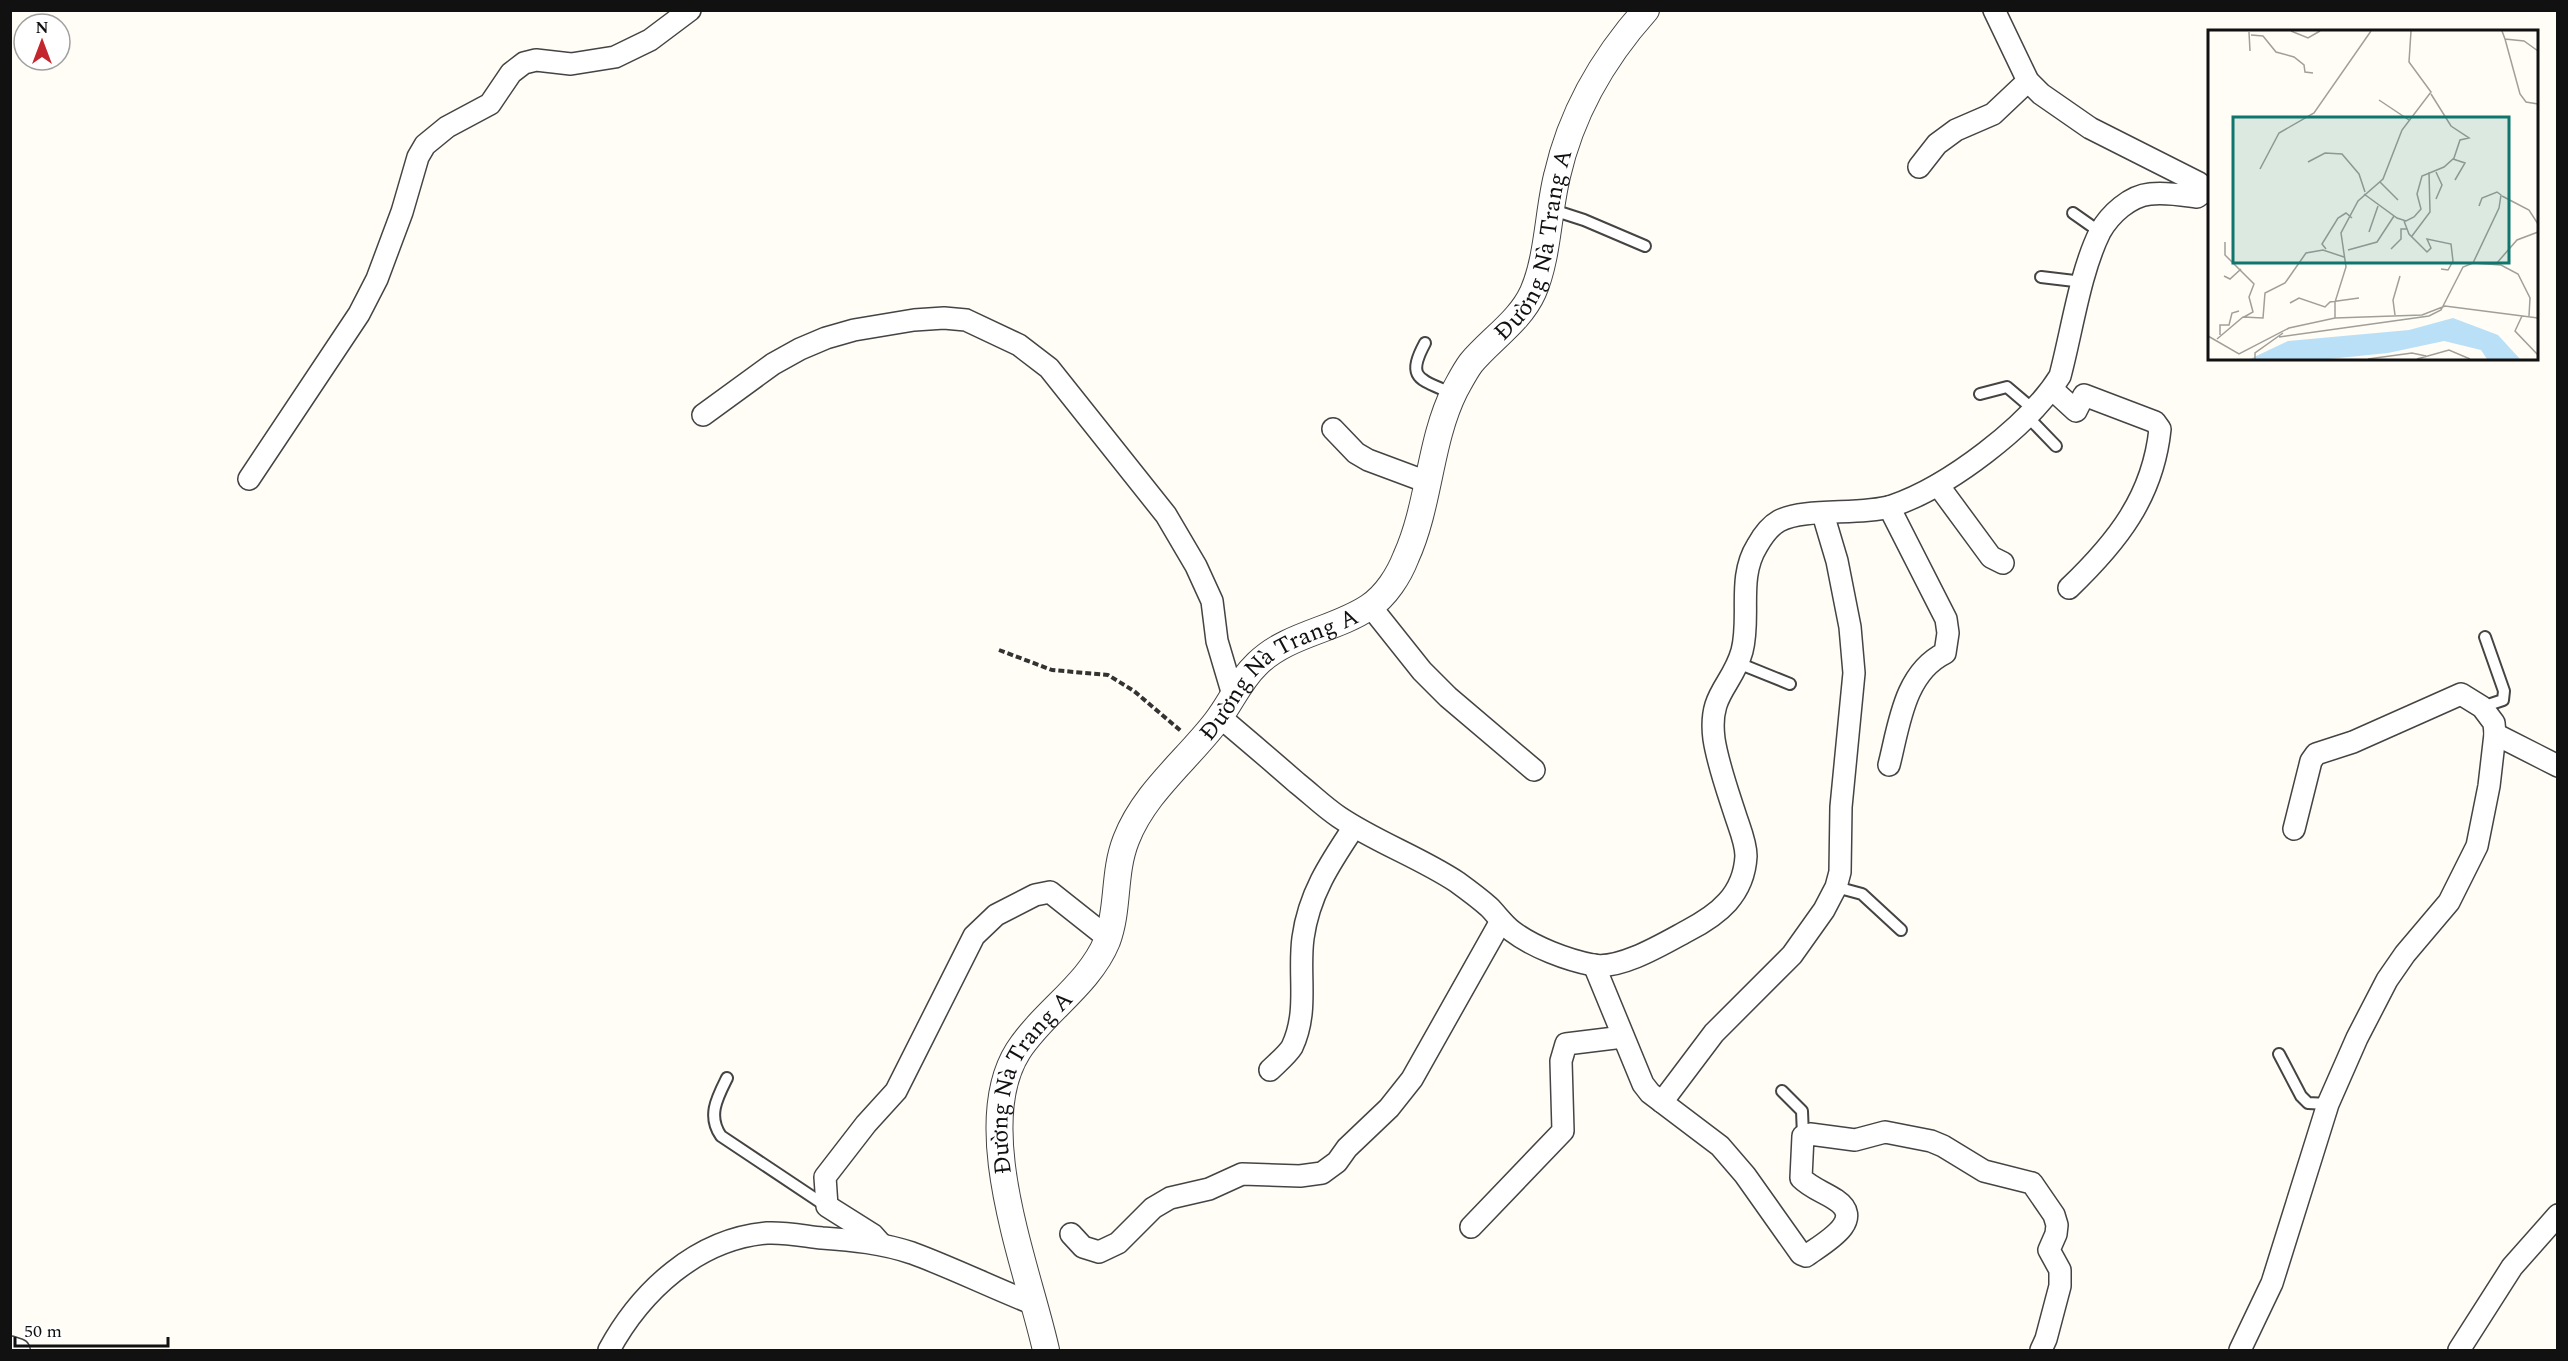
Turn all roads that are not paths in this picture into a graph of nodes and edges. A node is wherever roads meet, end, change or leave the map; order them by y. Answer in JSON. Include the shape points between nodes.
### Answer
{"nodes":[{"id":1,"x":690,"y":10,"type":"edge"},
{"id":2,"x":1994,"y":10,"type":"edge"},
{"id":3,"x":1635,"y":15,"type":"edge"},
{"id":4,"x":2028,"y":81,"type":"junction"},
{"id":5,"x":1919,"y":166,"type":"dead end"},
{"id":6,"x":1550,"y":209,"type":"junction"},
{"id":7,"x":2073,"y":213,"type":"dead end"},
{"id":8,"x":2100,"y":232,"type":"junction"},
{"id":9,"x":1645,"y":246,"type":"dead end"},
{"id":10,"x":2041,"y":277,"type":"dead end"},
{"id":11,"x":2083,"y":282,"type":"junction"},
{"id":12,"x":1425,"y":343,"type":"dead end"},
{"id":13,"x":2052,"y":389,"type":"junction"},
{"id":14,"x":1453,"y":394,"type":"junction"},
{"id":15,"x":1980,"y":394,"type":"dead end"},
{"id":16,"x":2031,"y":413,"type":"junction"},
{"id":17,"x":704,"y":415,"type":"dead end"},
{"id":18,"x":1333,"y":429,"type":"dead end"},
{"id":19,"x":2056,"y":446,"type":"dead end"},
{"id":20,"x":249,"y":479,"type":"dead end"},
{"id":21,"x":1427,"y":482,"type":"junction"},
{"id":22,"x":1938,"y":485,"type":"junction"},
{"id":23,"x":1890,"y":507,"type":"junction"},
{"id":24,"x":1823,"y":514,"type":"junction"},
{"id":25,"x":2003,"y":563,"type":"dead end"},
{"id":26,"x":2069,"y":588,"type":"dead end"},
{"id":27,"x":1371,"y":607,"type":"junction"},
{"id":28,"x":2485,"y":637,"type":"dead end"},
{"id":29,"x":1737,"y":663,"type":"junction"},
{"id":30,"x":1790,"y":684,"type":"dead end"},
{"id":31,"x":1233,"y":695,"type":"junction"},
{"id":32,"x":2482,"y":707,"type":"junction"},
{"id":33,"x":1220,"y":717,"type":"junction"},
{"id":34,"x":2495,"y":734,"type":"junction"},
{"id":35,"x":1888,"y":765,"type":"dead end"},
{"id":36,"x":2558,"y":766,"type":"edge"},
{"id":37,"x":1534,"y":770,"type":"dead end"},
{"id":38,"x":1354,"y":827,"type":"junction"},
{"id":39,"x":2294,"y":829,"type":"dead end"},
{"id":40,"x":1836,"y":887,"type":"junction"},
{"id":41,"x":1501,"y":921,"type":"junction"},
{"id":42,"x":1901,"y":930,"type":"dead end"},
{"id":43,"x":1108,"y":938,"type":"junction"},
{"id":44,"x":1594,"y":965,"type":"junction"},
{"id":45,"x":1623,"y":1037,"type":"junction"},
{"id":46,"x":2279,"y":1054,"type":"dead end"},
{"id":47,"x":1270,"y":1070,"type":"dead end"},
{"id":48,"x":727,"y":1078,"type":"dead end"},
{"id":49,"x":1782,"y":1091,"type":"dead end"},
{"id":50,"x":1662,"y":1102,"type":"junction"},
{"id":51,"x":2328,"y":1104,"type":"junction"},
{"id":52,"x":1803,"y":1137,"type":"junction"},
{"id":53,"x":827,"y":1206,"type":"junction"},
{"id":54,"x":2558,"y":1215,"type":"edge"},
{"id":55,"x":1471,"y":1227,"type":"dead end"},
{"id":56,"x":1071,"y":1234,"type":"dead end"},
{"id":57,"x":882,"y":1244,"type":"junction"},
{"id":58,"x":1034,"y":1304,"type":"junction"},
{"id":59,"x":10,"y":1347,"type":"edge"},
{"id":60,"x":19,"y":1350,"type":"edge"},
{"id":61,"x":609,"y":1350,"type":"edge"},
{"id":62,"x":1046,"y":1350,"type":"edge"},
{"id":63,"x":2041,"y":1350,"type":"edge"},
{"id":64,"x":2240,"y":1350,"type":"edge"},
{"id":65,"x":2459,"y":1350,"type":"edge"}],
"edges":[{"from":1,"to":20,"type":"street","via":[[651,40],[615,57],[571,63],[524,63],[511,73],[490,104],[447,127],[425,145],[377,279],[359,314]]},
{"from":2,"to":4,"type":"street"},
{"from":3,"to":6,"type":"street","name":"Đường Nà Trang A","via":[[1575,116]]},
{"from":4,"to":5,"type":"street","via":[[1993,114],[1956,130],[1937,144]]},
{"from":4,"to":8,"type":"street","via":[[2090,128],[2202,188],[2197,197],[2149,194],[2130,201],[2115,211]]},
{"from":6,"to":9,"type":"lane"},
{"from":6,"to":14,"type":"street","name":"Đường Nà Trang A","via":[[1533,293],[1521,313],[1469,365]]},
{"from":7,"to":8,"type":"lane"},
{"from":8,"to":11,"type":"street"},
{"from":10,"to":11,"type":"lane"},
{"from":11,"to":13,"type":"street","via":[[2060,375]]},
{"from":12,"to":14,"type":"lane","via":[[1415,361],[1416,371],[1422,379]]},
{"from":13,"to":16,"type":"street"},
{"from":13,"to":26,"type":"street","via":[[2076,411],[2084,394],[2155,422],[2160,429],[2157,456],[2143,494],[2098,560]]},
{"from":14,"to":21,"type":"street","name":"Đường Nà Trang A"},
{"from":15,"to":16,"type":"lane","via":[[2007,387]]},
{"from":16,"to":19,"type":"lane"},
{"from":16,"to":22,"type":"street"},
{"from":17,"to":31,"type":"street","via":[[773,364],[800,349],[854,330],[944,318],[966,320],[1019,345],[1036,356],[1063,385],[1178,532],[1212,600],[1217,641]]},
{"from":18,"to":21,"type":"street","via":[[1368,460]]},
{"from":21,"to":27,"type":"street","name":"Đường Nà Trang A","via":[[1407,556]]},
{"from":22,"to":23,"type":"street"},
{"from":22,"to":25,"type":"street","via":[[1991,557]]},
{"from":23,"to":24,"type":"street"},
{"from":23,"to":35,"type":"street","via":[[1946,619],[1948,633],[1945,653],[1933,659],[1912,684]]},
{"from":24,"to":29,"type":"street","via":[[1778,521],[1755,548],[1748,563],[1743,649]]},
{"from":24,"to":40,"type":"street","via":[[1850,627],[1854,673]]},
{"from":27,"to":31,"type":"street","name":"Đường Nà Trang A","via":[[1261,659]]},
{"from":27,"to":37,"type":"street","via":[[1422,671]]},
{"from":28,"to":32,"type":"lane","via":[[2504,691],[2503,700]]},
{"from":29,"to":30,"type":"lane"},
{"from":29,"to":44,"type":"street","via":[[1713,712],[1714,740],[1746,855],[1741,878],[1730,901],[1715,916],[1650,951],[1609,965]]},
{"from":31,"to":33,"type":"street","name":"Đường Nà Trang A"},
{"from":32,"to":34,"type":"street","via":[[2494,723]]},
{"from":32,"to":39,"type":"street","via":[[2461,694],[2353,742],[2316,754]]},
{"from":33,"to":38,"type":"street"},
{"from":33,"to":43,"type":"street","name":"Đường Nà Trang A","via":[[1164,779],[1135,819],[1119,863]]},
{"from":34,"to":36,"type":"street"},
{"from":34,"to":51,"type":"street","via":[[2477,846],[2450,902],[2387,980]]},
{"from":38,"to":41,"type":"street","via":[[1434,868],[1477,897]]},
{"from":38,"to":47,"type":"street","via":[[1315,889],[1303,937],[1304,995],[1300,1020],[1291,1048]]},
{"from":40,"to":42,"type":"lane","via":[[1862,894]]},
{"from":40,"to":50,"type":"street","via":[[1792,955],[1721,1025]]},
{"from":41,"to":44,"type":"street","via":[[1525,939]]},
{"from":41,"to":56,"type":"street","via":[[1412,1079],[1389,1108],[1322,1173],[1242,1174],[1209,1189],[1170,1198],[1153,1208],[1118,1243],[1099,1252],[1083,1247]]},
{"from":43,"to":53,"type":"street","via":[[1050,892],[1035,895],[996,915],[981,929],[896,1091],[825,1177]]},
{"from":43,"to":58,"type":"street","name":"Đường Nà Trang A","via":[[1098,958],[1021,1045],[1005,1077],[999,1129],[1002,1165]]},
{"from":44,"to":45,"type":"street"},
{"from":45,"to":50,"type":"street","via":[[1643,1084]]},
{"from":45,"to":55,"type":"street","via":[[1566,1044],[1561,1061],[1563,1131]]},
{"from":46,"to":51,"type":"lane","via":[[2301,1096],[2308,1102]]},
{"from":48,"to":53,"type":"lane","via":[[715,1103],[715,1127],[721,1136]]},
{"from":49,"to":52,"type":"lane","via":[[1802,1111]]},
{"from":50,"to":52,"type":"street","via":[[1720,1146],[1806,1256],[1839,1232],[1847,1217],[1838,1201],[1801,1178]]},
{"from":51,"to":64,"type":"street","via":[[2279,1266]]},
{"from":52,"to":63,"type":"street","via":[[1810,1134],[1855,1140],[1885,1132],[1931,1141],[1984,1171],[2032,1183],[2054,1215],[2056,1234],[2049,1250],[2060,1270],[2055,1305]]},
{"from":53,"to":57,"type":"street"},
{"from":54,"to":65,"type":"street","via":[[2512,1267]]},
{"from":57,"to":58,"type":"street"},
{"from":57,"to":61,"type":"street","via":[[768,1233],[716,1245],[652,1290],[621,1328]]},
{"from":58,"to":62,"type":"street","name":"Đường Nà Trang A"},
{"from":59,"to":60,"type":"street"}]}
